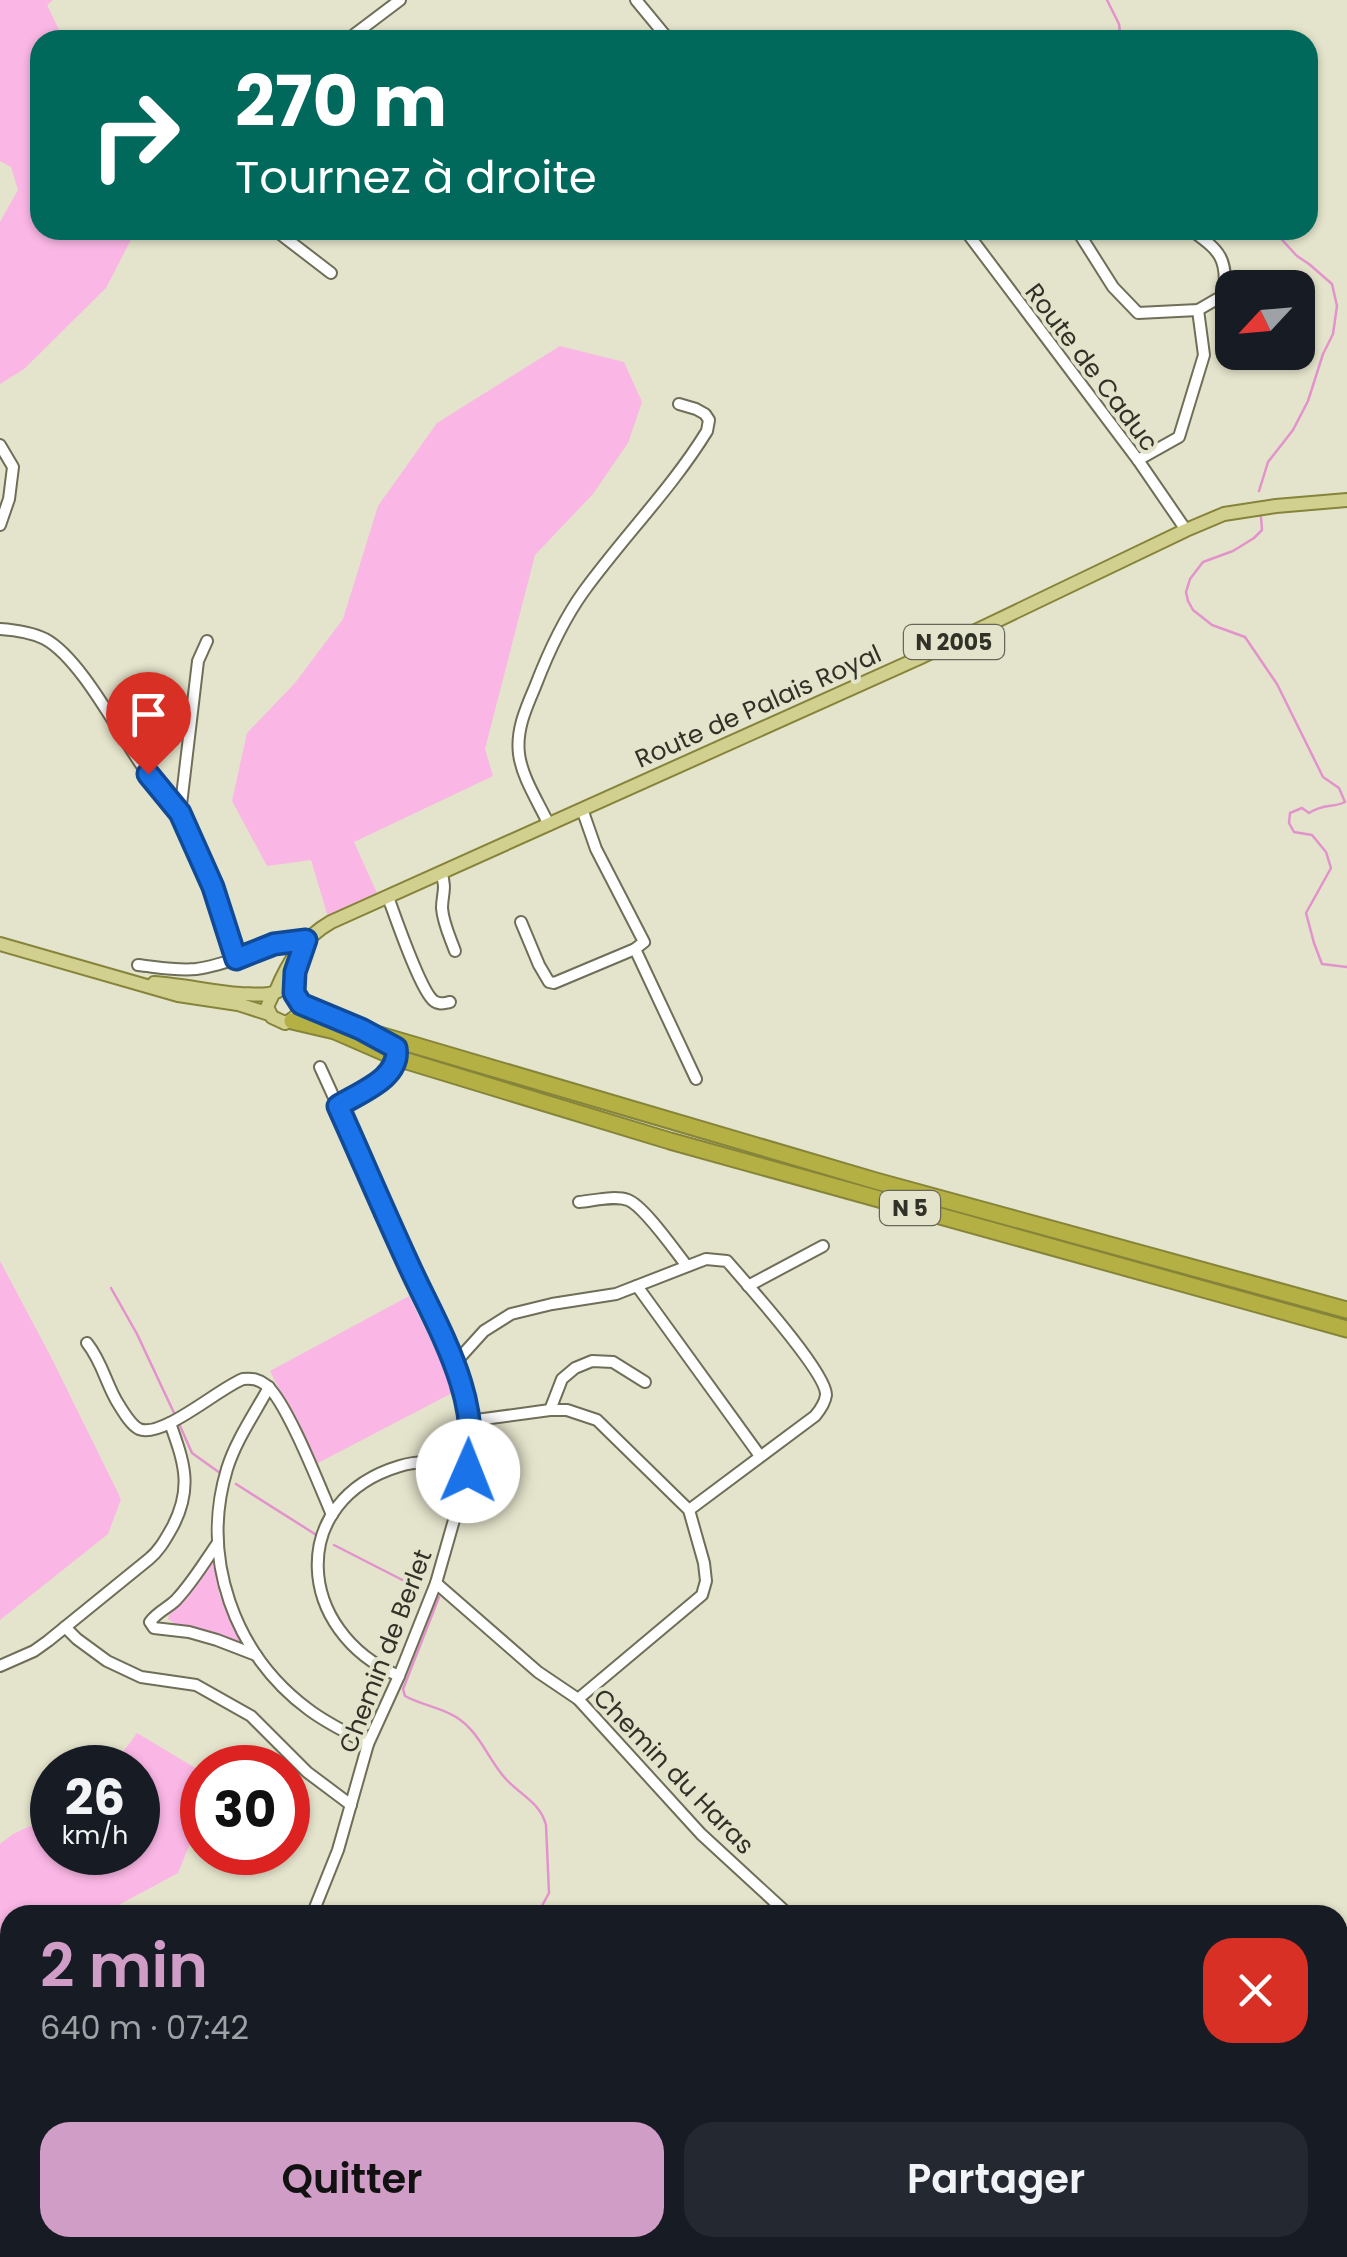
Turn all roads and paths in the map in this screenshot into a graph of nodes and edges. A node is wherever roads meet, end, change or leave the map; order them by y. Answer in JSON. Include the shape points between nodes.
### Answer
{"nodes":[{"id":1,"x":400,"y":0,"type":"edge"},
{"id":2,"x":636,"y":0,"type":"edge"},
{"id":3,"x":360,"y":30,"type":"edge"},
{"id":4,"x":661,"y":30,"type":"edge"},
{"id":5,"x":288,"y":240,"type":"edge"},
{"id":6,"x":973,"y":240,"type":"edge"},
{"id":7,"x":1083,"y":240,"type":"edge"},
{"id":8,"x":1205,"y":240,"type":"edge"},
{"id":9,"x":331,"y":273,"type":"dead end"},
{"id":10,"x":1198,"y":310,"type":"junction"},
{"id":11,"x":680,"y":404,"type":"dead end"},
{"id":12,"x":0,"y":445,"type":"edge"},
{"id":13,"x":1138,"y":460,"type":"junction"},
{"id":14,"x":1347,"y":500,"type":"edge"},
{"id":15,"x":0,"y":525,"type":"edge"},
{"id":16,"x":1186,"y":530,"type":"junction"},
{"id":17,"x":0,"y":629,"type":"edge"},
{"id":18,"x":207,"y":640,"type":"dead end"},
{"id":19,"x":582,"y":809,"type":"junction"},
{"id":20,"x":180,"y":813,"type":"junction"},
{"id":21,"x":549,"y":825,"type":"junction"},
{"id":22,"x":441,"y":873,"type":"junction"},
{"id":23,"x":388,"y":897,"type":"junction"},
{"id":24,"x":521,"y":922,"type":"dead end"},
{"id":25,"x":306,"y":940,"type":"junction"},
{"id":26,"x":0,"y":944,"type":"edge"},
{"id":27,"x":639,"y":946,"type":"junction"},
{"id":28,"x":455,"y":951,"type":"dead end"},
{"id":29,"x":236,"y":959,"type":"junction"},
{"id":30,"x":138,"y":966,"type":"dead end"},
{"id":31,"x":132,"y":981,"type":"junction"},
{"id":32,"x":274,"y":993,"type":"junction"},
{"id":33,"x":298,"y":998,"type":"junction"},
{"id":34,"x":450,"y":1002,"type":"dead end"},
{"id":35,"x":269,"y":1014,"type":"junction"},
{"id":36,"x":292,"y":1021,"type":"junction"},
{"id":37,"x":361,"y":1029,"type":"junction"},
{"id":38,"x":397,"y":1058,"type":"junction"},
{"id":39,"x":320,"y":1067,"type":"dead end"},
{"id":40,"x":696,"y":1079,"type":"dead end"},
{"id":41,"x":338,"y":1106,"type":"junction"},
{"id":42,"x":579,"y":1202,"type":"dead end"},
{"id":43,"x":823,"y":1246,"type":"dead end"},
{"id":44,"x":687,"y":1266,"type":"junction"},
{"id":45,"x":638,"y":1286,"type":"junction"},
{"id":46,"x":748,"y":1286,"type":"junction"},
{"id":47,"x":1347,"y":1310,"type":"edge"},
{"id":48,"x":1347,"y":1329,"type":"edge"},
{"id":49,"x":87,"y":1343,"type":"dead end"},
{"id":50,"x":455,"y":1363,"type":"junction"},
{"id":51,"x":645,"y":1382,"type":"dead end"},
{"id":52,"x":269,"y":1387,"type":"junction"},
{"id":53,"x":550,"y":1410,"type":"junction"},
{"id":54,"x":170,"y":1423,"type":"junction"},
{"id":55,"x":469,"y":1426,"type":"junction"},
{"id":56,"x":760,"y":1456,"type":"junction"},
{"id":57,"x":446,"y":1463,"type":"junction"},
{"id":58,"x":469,"y":1463,"type":"junction"},
{"id":59,"x":688,"y":1510,"type":"junction"},
{"id":60,"x":332,"y":1514,"type":"junction"},
{"id":61,"x":218,"y":1543,"type":"junction"},
{"id":62,"x":436,"y":1583,"type":"junction"},
{"id":63,"x":66,"y":1627,"type":"junction"},
{"id":64,"x":257,"y":1655,"type":"junction"},
{"id":65,"x":0,"y":1666,"type":"edge"},
{"id":66,"x":399,"y":1676,"type":"junction"},
{"id":67,"x":578,"y":1698,"type":"junction"},
{"id":68,"x":368,"y":1744,"type":"junction"},
{"id":69,"x":351,"y":1805,"type":"junction"},
{"id":70,"x":316,"y":1905,"type":"edge"},
{"id":71,"x":777,"y":1905,"type":"edge"}],
"edges":[{"from":1,"to":3,"type":"street"},
{"from":2,"to":4,"type":"street"},
{"from":5,"to":9,"type":"street"},
{"from":6,"to":13,"type":"street","name":"Route de Caduc"},
{"from":7,"to":10,"type":"street","via":[[1138,313]]},
{"from":8,"to":10,"type":"street","via":[[1217,249],[1226,272],[1224,295]]},
{"from":10,"to":13,"type":"street","via":[[1204,355],[1179,438]]},
{"from":11,"to":21,"type":"street","via":[[705,414],[707,431],[584,591],[523,717],[519,755]]},
{"from":12,"to":15,"type":"street","via":[[14,467]]},
{"from":13,"to":16,"type":"street","name":"Route de Caduc"},
{"from":14,"to":16,"type":"main road","name":"Route de Palais Royal","number":"N 2005","via":[[1224,514]]},
{"from":16,"to":19,"type":"main road","name":"Route de Palais Royal","number":"N 2005"},
{"from":17,"to":20,"type":"street","via":[[46,640],[72,663]]},
{"from":18,"to":20,"type":"street","via":[[198,661]]},
{"from":19,"to":21,"type":"main road","name":"Route de Palais Royal","number":"N 2005"},
{"from":19,"to":27,"type":"street"},
{"from":20,"to":29,"type":"street"},
{"from":21,"to":22,"type":"main road","name":"Route de Palais Royal","number":"N 2005"},
{"from":22,"to":23,"type":"main road","name":"Route de Palais Royal","number":"N 2005"},
{"from":22,"to":28,"type":"street"},
{"from":23,"to":25,"type":"main road","name":"Route de Palais Royal","number":"N 2005"},
{"from":23,"to":34,"type":"street","via":[[428,992],[439,1004]]},
{"from":24,"to":27,"type":"street","via":[[554,983]]},
{"from":25,"to":29,"type":"street"},
{"from":25,"to":32,"type":"main road","name":"Route de Palais Royal","number":"N 2005"},
{"from":25,"to":33,"type":"main road","via":[[296,964]]},
{"from":26,"to":31,"type":"main road","number":"N 5"},
{"from":27,"to":40,"type":"street"},
{"from":29,"to":30,"type":"street","via":[[198,968]]},
{"from":31,"to":32,"type":"main road","number":"N 5"},
{"from":31,"to":35,"type":"main road","number":"N 5"},
{"from":32,"to":33,"type":"main road","number":"N 5","via":[[283,989]]},
{"from":32,"to":35,"type":"main road"},
{"from":33,"to":36,"type":"main road","via":[[299,1014]]},
{"from":33,"to":37,"type":"highway","number":"N 5"},
{"from":35,"to":36,"type":"main road","number":"N 5"},
{"from":36,"to":38,"type":"highway","number":"N 5"},
{"from":37,"to":38,"type":"highway","via":[[393,1046]]},
{"from":37,"to":47,"type":"highway","number":"N 5","via":[[858,1176]]},
{"from":38,"to":41,"type":"street","via":[[384,1078]]},
{"from":38,"to":48,"type":"highway","number":"N 5"},
{"from":39,"to":41,"type":"street","name":"Chemin de Berlet"},
{"from":41,"to":50,"type":"street","name":"Chemin de Berlet"},
{"from":42,"to":44,"type":"street","via":[[630,1200]]},
{"from":43,"to":46,"type":"street"},
{"from":44,"to":45,"type":"street"},
{"from":44,"to":46,"type":"street","via":[[726,1261]]},
{"from":45,"to":50,"type":"street","via":[[512,1314],[484,1331]]},
{"from":45,"to":56,"type":"street"},
{"from":46,"to":56,"type":"street","via":[[803,1352],[826,1397],[815,1416]]},
{"from":49,"to":54,"type":"street","via":[[132,1423],[144,1430]]},
{"from":50,"to":55,"type":"street","name":"Chemin de Berlet"},
{"from":51,"to":53,"type":"street","via":[[613,1362],[592,1361],[562,1379]]},
{"from":52,"to":54,"type":"street","via":[[249,1378],[236,1382]]},
{"from":52,"to":60,"type":"street"},
{"from":52,"to":61,"type":"street","via":[[228,1466]]},
{"from":53,"to":55,"type":"street"},
{"from":53,"to":59,"type":"street","via":[[597,1420]]},
{"from":54,"to":63,"type":"street","via":[[184,1461],[182,1507],[150,1559]]},
{"from":55,"to":57,"type":"street"},
{"from":55,"to":58,"type":"street","name":"Chemin de Berlet"},
{"from":56,"to":59,"type":"street"},
{"from":57,"to":58,"type":"street"},
{"from":57,"to":60,"type":"street","via":[[384,1472]]},
{"from":58,"to":62,"type":"street","name":"Chemin de Berlet"},
{"from":59,"to":67,"type":"street","via":[[704,1564],[702,1595]]},
{"from":60,"to":66,"type":"street","via":[[318,1559],[322,1599],[359,1653]]},
{"from":61,"to":64,"type":"street","via":[[228,1602]]},
{"from":61,"to":64,"type":"street","via":[[174,1603],[150,1622]]},
{"from":62,"to":66,"type":"street","name":"Chemin de Berlet"},
{"from":62,"to":67,"type":"street","name":"Chemin du Haras"},
{"from":63,"to":65,"type":"street"},
{"from":63,"to":69,"type":"street","via":[[107,1661],[141,1677],[196,1685],[251,1716]]},
{"from":64,"to":68,"type":"street","via":[[308,1710]]},
{"from":66,"to":68,"type":"street","name":"Chemin de Berlet"},
{"from":67,"to":71,"type":"street","name":"Chemin du Haras","via":[[702,1834]]},
{"from":68,"to":69,"type":"street","name":"Chemin de Berlet"},
{"from":69,"to":70,"type":"street","name":"Chemin de Berlet"}]}
